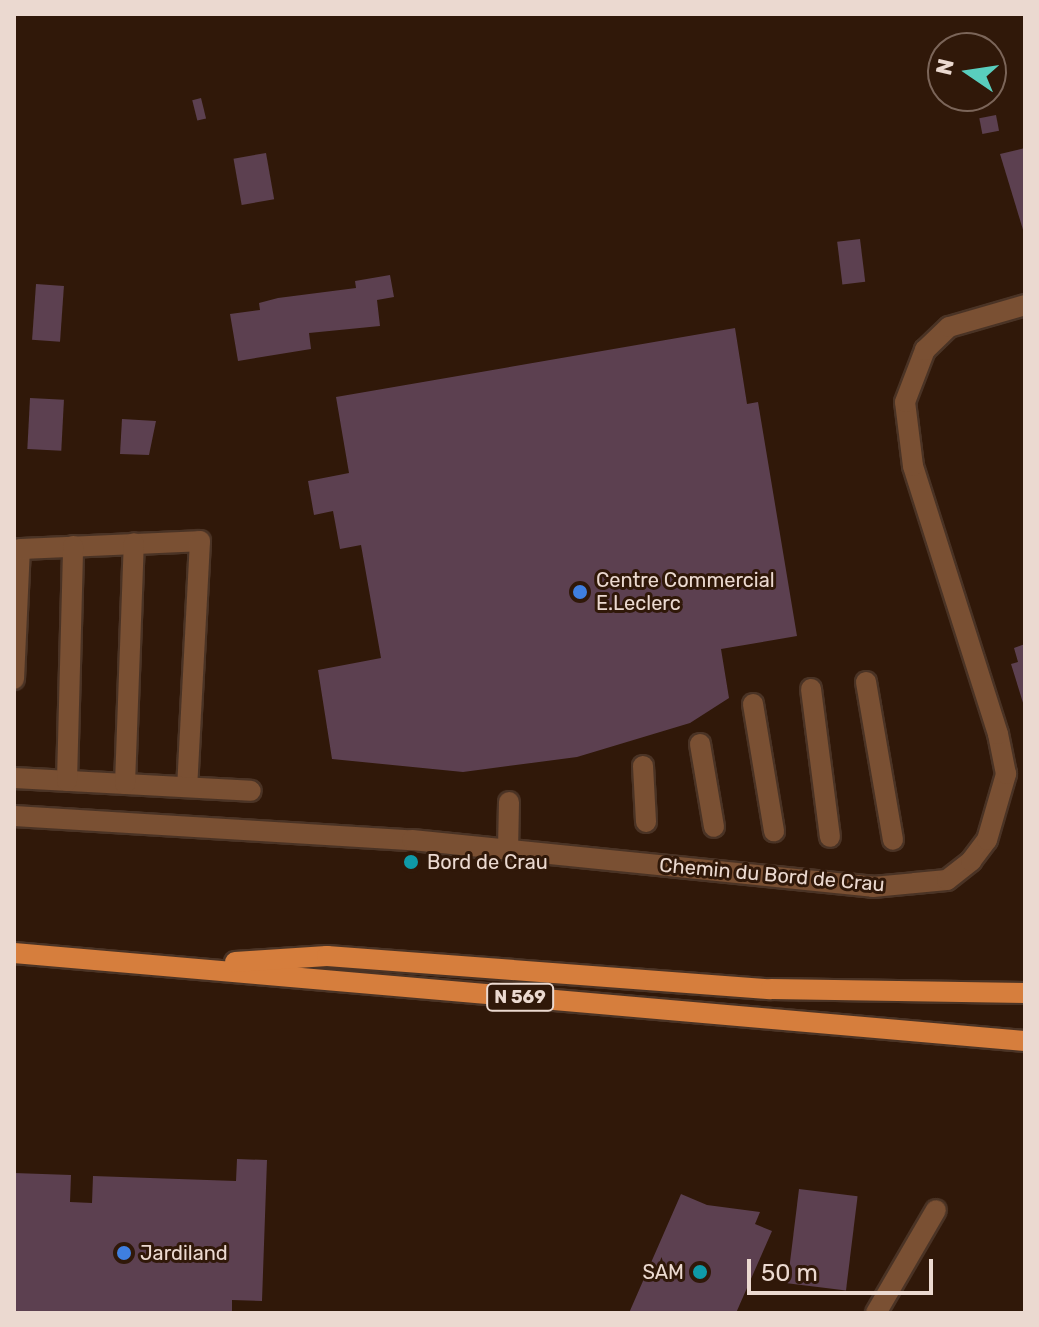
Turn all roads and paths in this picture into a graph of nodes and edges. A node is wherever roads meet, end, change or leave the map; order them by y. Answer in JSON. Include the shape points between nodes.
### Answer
{"nodes":[{"id":1,"x":1025,"y":305,"type":"edge"},
{"id":2,"x":134,"y":543,"type":"junction"},
{"id":3,"x":73,"y":546,"type":"junction"},
{"id":4,"x":14,"y":679,"type":"edge"},
{"id":5,"x":866,"y":682,"type":"dead end"},
{"id":6,"x":811,"y":689,"type":"dead end"},
{"id":7,"x":753,"y":704,"type":"dead end"},
{"id":8,"x":700,"y":744,"type":"dead end"},
{"id":9,"x":643,"y":766,"type":"dead end"},
{"id":10,"x":14,"y":778,"type":"edge"},
{"id":11,"x":67,"y":781,"type":"junction"},
{"id":12,"x":125,"y":784,"type":"junction"},
{"id":13,"x":187,"y":787,"type":"junction"},
{"id":14,"x":251,"y":791,"type":"dead end"},
{"id":15,"x":509,"y":802,"type":"dead end"},
{"id":16,"x":14,"y":816,"type":"edge"},
{"id":17,"x":646,"y":822,"type":"dead end"},
{"id":18,"x":714,"y":827,"type":"dead end"},
{"id":19,"x":774,"y":831,"type":"dead end"},
{"id":20,"x":830,"y":837,"type":"dead end"},
{"id":21,"x":893,"y":840,"type":"dead end"},
{"id":22,"x":508,"y":850,"type":"junction"},
{"id":23,"x":14,"y":953,"type":"edge"},
{"id":24,"x":170,"y":967,"type":"junction"},
{"id":25,"x":1025,"y":993,"type":"edge"},
{"id":26,"x":915,"y":1032,"type":"junction"},
{"id":27,"x":1025,"y":1041,"type":"edge"},
{"id":28,"x":1025,"y":1051,"type":"edge"},
{"id":29,"x":936,"y":1210,"type":"dead end"},
{"id":30,"x":876,"y":1313,"type":"edge"}],
"edges":[{"from":1,"to":22,"type":"street","name":"Chemin du Bord de Crau","via":[[949,327],[925,350],[905,402],[913,466],[1006,774],[987,840],[971,861],[947,880],[873,887]]},
{"from":2,"to":3,"type":"street"},
{"from":2,"to":12,"type":"street"},
{"from":2,"to":13,"type":"street","via":[[200,541]]},
{"from":3,"to":4,"type":"street","via":[[20,549]]},
{"from":3,"to":11,"type":"street"},
{"from":5,"to":21,"type":"street"},
{"from":6,"to":20,"type":"street"},
{"from":7,"to":19,"type":"street"},
{"from":8,"to":18,"type":"street"},
{"from":9,"to":17,"type":"street"},
{"from":10,"to":11,"type":"street"},
{"from":11,"to":12,"type":"street"},
{"from":12,"to":13,"type":"street"},
{"from":13,"to":14,"type":"street"},
{"from":15,"to":22,"type":"street"},
{"from":16,"to":22,"type":"street","name":"Chemin du Bord de Crau"},
{"from":23,"to":24,"type":"main road","number":"N 569"},
{"from":24,"to":25,"type":"main road","number":"N 569","via":[[327,956],[771,989]]},
{"from":24,"to":26,"type":"main road","number":"N 569"},
{"from":26,"to":27,"type":"main road","number":"N 569"},
{"from":26,"to":28,"type":"main road","number":"N 569"},
{"from":29,"to":30,"type":"street"}]}
